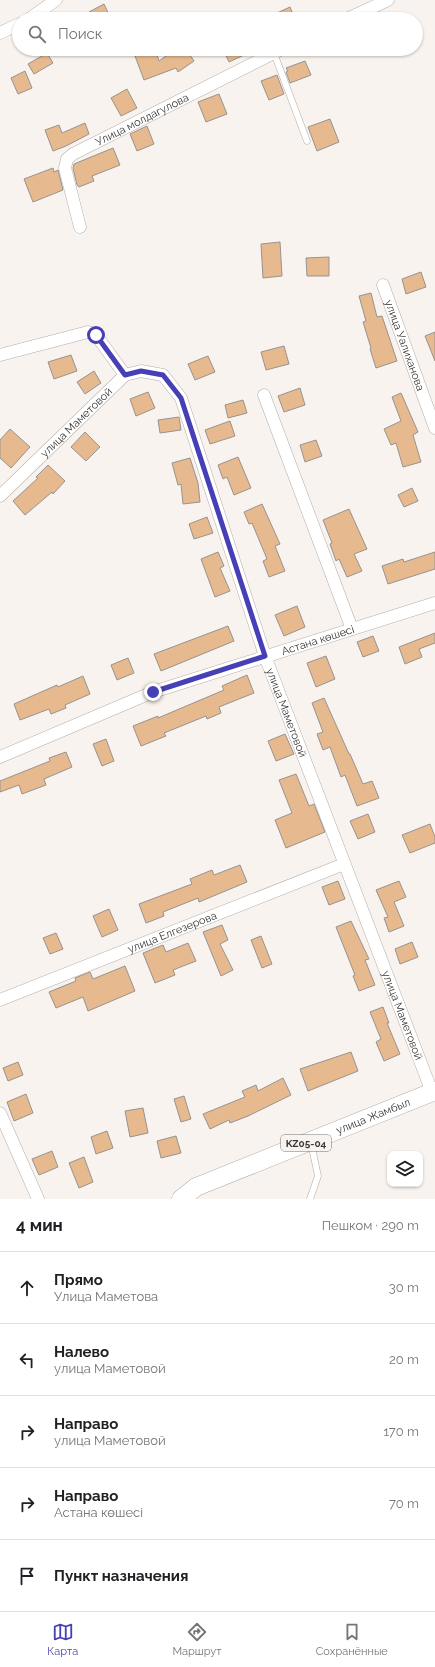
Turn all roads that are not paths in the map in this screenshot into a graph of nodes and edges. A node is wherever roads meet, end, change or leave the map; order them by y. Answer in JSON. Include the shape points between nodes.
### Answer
{"nodes":[{"id":1,"x":56,"y":0,"type":"edge"},
{"id":2,"x":388,"y":0,"type":"edge"},
{"id":3,"x":39,"y":12,"type":"edge"},
{"id":4,"x":361,"y":12,"type":"edge"},
{"id":5,"x":12,"y":27,"type":"edge"},
{"id":6,"x":0,"y":32,"type":"edge"},
{"id":7,"x":268,"y":56,"type":"edge"},
{"id":8,"x":280,"y":56,"type":"edge"},
{"id":9,"x":307,"y":141,"type":"dead end"},
{"id":10,"x":80,"y":227,"type":"dead end"},
{"id":11,"x":383,"y":285,"type":"dead end"},
{"id":12,"x":0,"y":356,"type":"edge"},
{"id":13,"x":125,"y":375,"type":"junction"},
{"id":14,"x":264,"y":395,"type":"dead end"},
{"id":15,"x":435,"y":428,"type":"edge"},
{"id":16,"x":0,"y":496,"type":"edge"},
{"id":17,"x":435,"y":603,"type":"edge"},
{"id":18,"x":352,"y":629,"type":"junction"},
{"id":19,"x":265,"y":656,"type":"junction"},
{"id":20,"x":0,"y":757,"type":"edge"},
{"id":21,"x":344,"y":864,"type":"junction"},
{"id":22,"x":0,"y":1000,"type":"edge"},
{"id":23,"x":433,"y":1093,"type":"edge"},
{"id":24,"x":0,"y":1113,"type":"edge"},
{"id":25,"x":311,"y":1141,"type":"junction"},
{"id":26,"x":38,"y":1199,"type":"edge"},
{"id":27,"x":181,"y":1199,"type":"edge"},
{"id":28,"x":310,"y":1199,"type":"edge"}],
"edges":[{"from":1,"to":3,"type":"street"},
{"from":2,"to":4,"type":"street"},
{"from":5,"to":6,"type":"street"},
{"from":7,"to":10,"type":"street","name":"Улица молдагулова","via":[[67,159],[65,168]]},
{"from":8,"to":9,"type":"lane"},
{"from":11,"to":15,"type":"street","name":"улица Уалиханова"},
{"from":12,"to":13,"type":"street","via":[[88,332],[96,335]]},
{"from":13,"to":16,"type":"street","name":"улица Маметовой"},
{"from":13,"to":19,"type":"street","name":"улица Маметовой","via":[[141,371],[163,375],[181,398]]},
{"from":14,"to":18,"type":"street"},
{"from":17,"to":18,"type":"street","name":"Астана көшесі"},
{"from":18,"to":19,"type":"street","name":"Астана көшесі"},
{"from":19,"to":20,"type":"street","name":"Астана көшесі","via":[[153,692]]},
{"from":19,"to":21,"type":"street","name":"улица Маметовой"},
{"from":21,"to":22,"type":"street","name":"улица Елгезерова"},
{"from":21,"to":23,"type":"street","name":"улица Маметовой"},
{"from":23,"to":25,"type":"main road","name":"улица Жамбыл","number":"KZ05-04"},
{"from":24,"to":26,"type":"street"},
{"from":25,"to":27,"type":"main road","name":"улица Жамбыл","number":"KZ05-04","via":[[196,1187]]},
{"from":25,"to":28,"type":"lane","via":[[318,1176]]}]}
